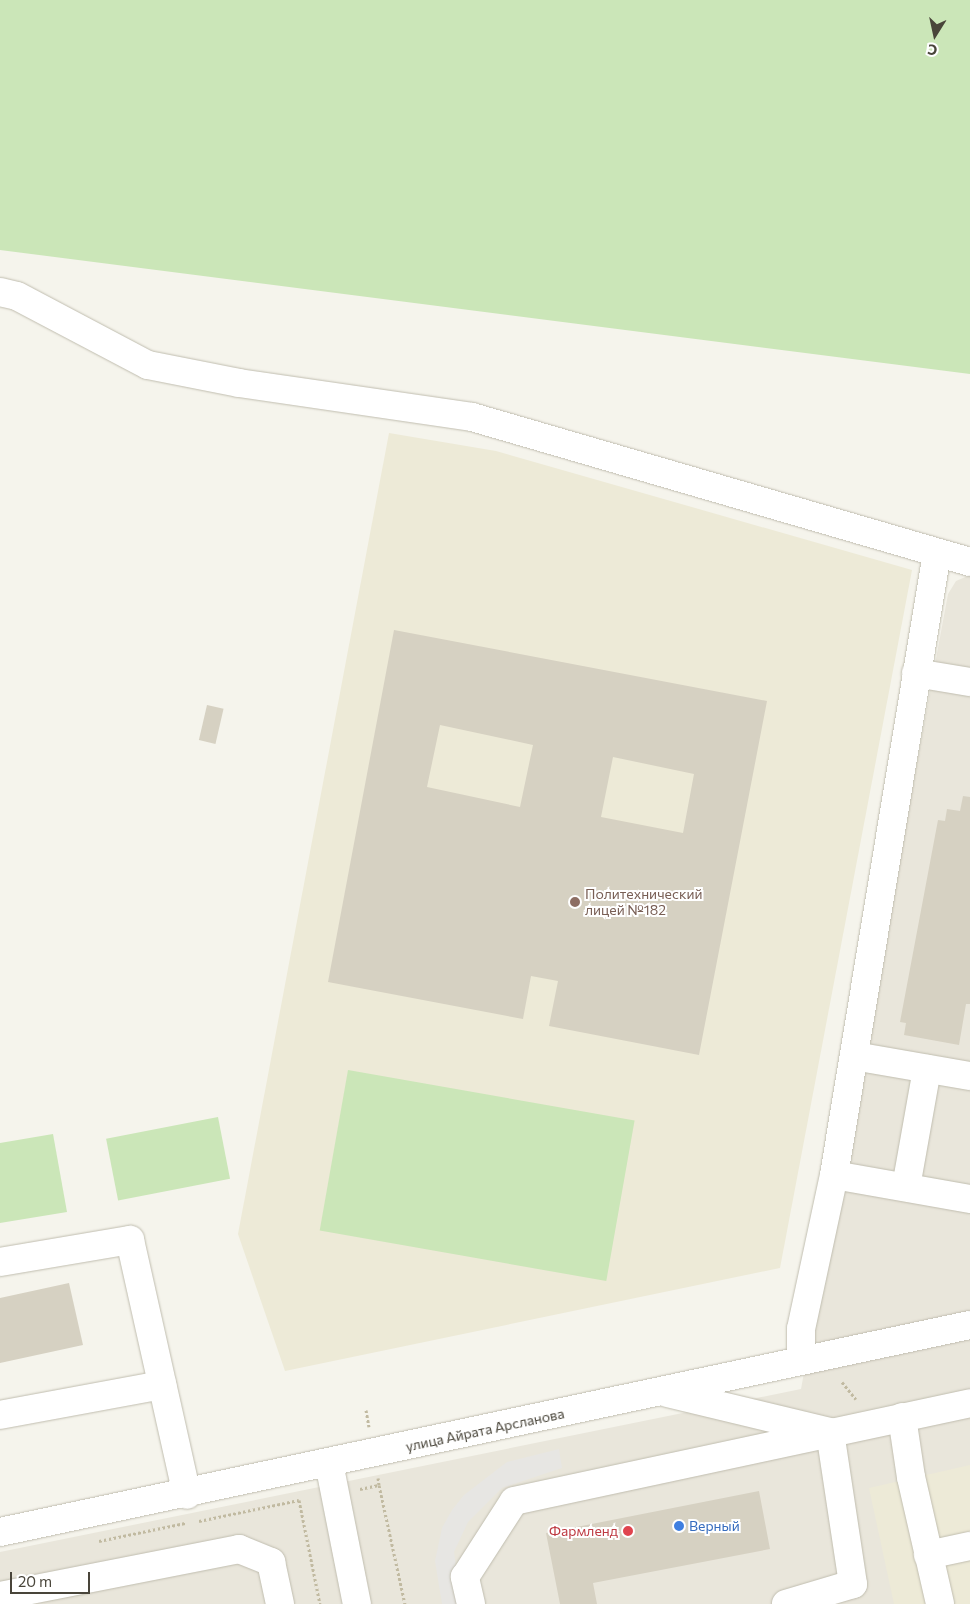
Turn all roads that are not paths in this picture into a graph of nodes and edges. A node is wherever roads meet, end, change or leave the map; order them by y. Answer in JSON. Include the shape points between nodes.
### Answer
{"nodes":[{"id":1,"x":0,"y":292,"type":"edge"},
{"id":2,"x":937,"y":553,"type":"junction"},
{"id":3,"x":970,"y":562,"type":"edge"},
{"id":4,"x":916,"y":673,"type":"junction"},
{"id":5,"x":970,"y":682,"type":"edge"},
{"id":6,"x":854,"y":1056,"type":"junction"},
{"id":7,"x":927,"y":1069,"type":"junction"},
{"id":8,"x":970,"y":1076,"type":"edge"},
{"id":9,"x":834,"y":1175,"type":"junction"},
{"id":10,"x":906,"y":1187,"type":"junction"},
{"id":11,"x":970,"y":1198,"type":"edge"},
{"id":12,"x":0,"y":1262,"type":"edge"},
{"id":13,"x":970,"y":1325,"type":"edge"},
{"id":14,"x":801,"y":1358,"type":"junction"},
{"id":15,"x":162,"y":1385,"type":"junction"},
{"id":16,"x":661,"y":1392,"type":"junction"},
{"id":17,"x":970,"y":1403,"type":"edge"},
{"id":18,"x":0,"y":1415,"type":"edge"},
{"id":19,"x":902,"y":1417,"type":"junction"},
{"id":20,"x":830,"y":1432,"type":"junction"},
{"id":21,"x":329,"y":1463,"type":"junction"},
{"id":22,"x":187,"y":1494,"type":"junction"},
{"id":23,"x":0,"y":1532,"type":"edge"},
{"id":24,"x":970,"y":1546,"type":"edge"},
{"id":25,"x":928,"y":1555,"type":"junction"},
{"id":26,"x":0,"y":1596,"type":"edge"},
{"id":27,"x":280,"y":1604,"type":"edge"},
{"id":28,"x":357,"y":1604,"type":"edge"},
{"id":29,"x":471,"y":1604,"type":"edge"},
{"id":30,"x":786,"y":1604,"type":"edge"},
{"id":31,"x":940,"y":1604,"type":"edge"}],
"edges":[{"from":1,"to":2,"type":"street","via":[[17,296],[148,365],[239,383],[472,418]]},
{"from":2,"to":3,"type":"street"},
{"from":2,"to":4,"type":"street"},
{"from":4,"to":5,"type":"street"},
{"from":4,"to":6,"type":"street"},
{"from":6,"to":7,"type":"street"},
{"from":6,"to":9,"type":"street"},
{"from":7,"to":8,"type":"street"},
{"from":7,"to":10,"type":"street"},
{"from":9,"to":10,"type":"street"},
{"from":9,"to":14,"type":"street","via":[[801,1329]]},
{"from":10,"to":11,"type":"street"},
{"from":12,"to":15,"type":"street","via":[[130,1240]]},
{"from":13,"to":14,"type":"street","name":"улица Айрата Арсланова"},
{"from":14,"to":16,"type":"street","name":"улица Айрата Арсланова"},
{"from":15,"to":18,"type":"street"},
{"from":15,"to":22,"type":"street"},
{"from":16,"to":20,"type":"street"},
{"from":16,"to":21,"type":"street","name":"улица Айрата Арсланова"},
{"from":17,"to":19,"type":"street"},
{"from":19,"to":20,"type":"street"},
{"from":19,"to":25,"type":"street"},
{"from":20,"to":29,"type":"street","via":[[514,1501],[465,1577]]},
{"from":20,"to":30,"type":"street","via":[[853,1584]]},
{"from":21,"to":22,"type":"street","name":"улица Айрата Арсланова"},
{"from":21,"to":28,"type":"street"},
{"from":22,"to":23,"type":"street","name":"улица Айрата Арсланова"},
{"from":24,"to":25,"type":"street"},
{"from":25,"to":31,"type":"street"},
{"from":26,"to":27,"type":"street","via":[[239,1549],[271,1562]]}]}
